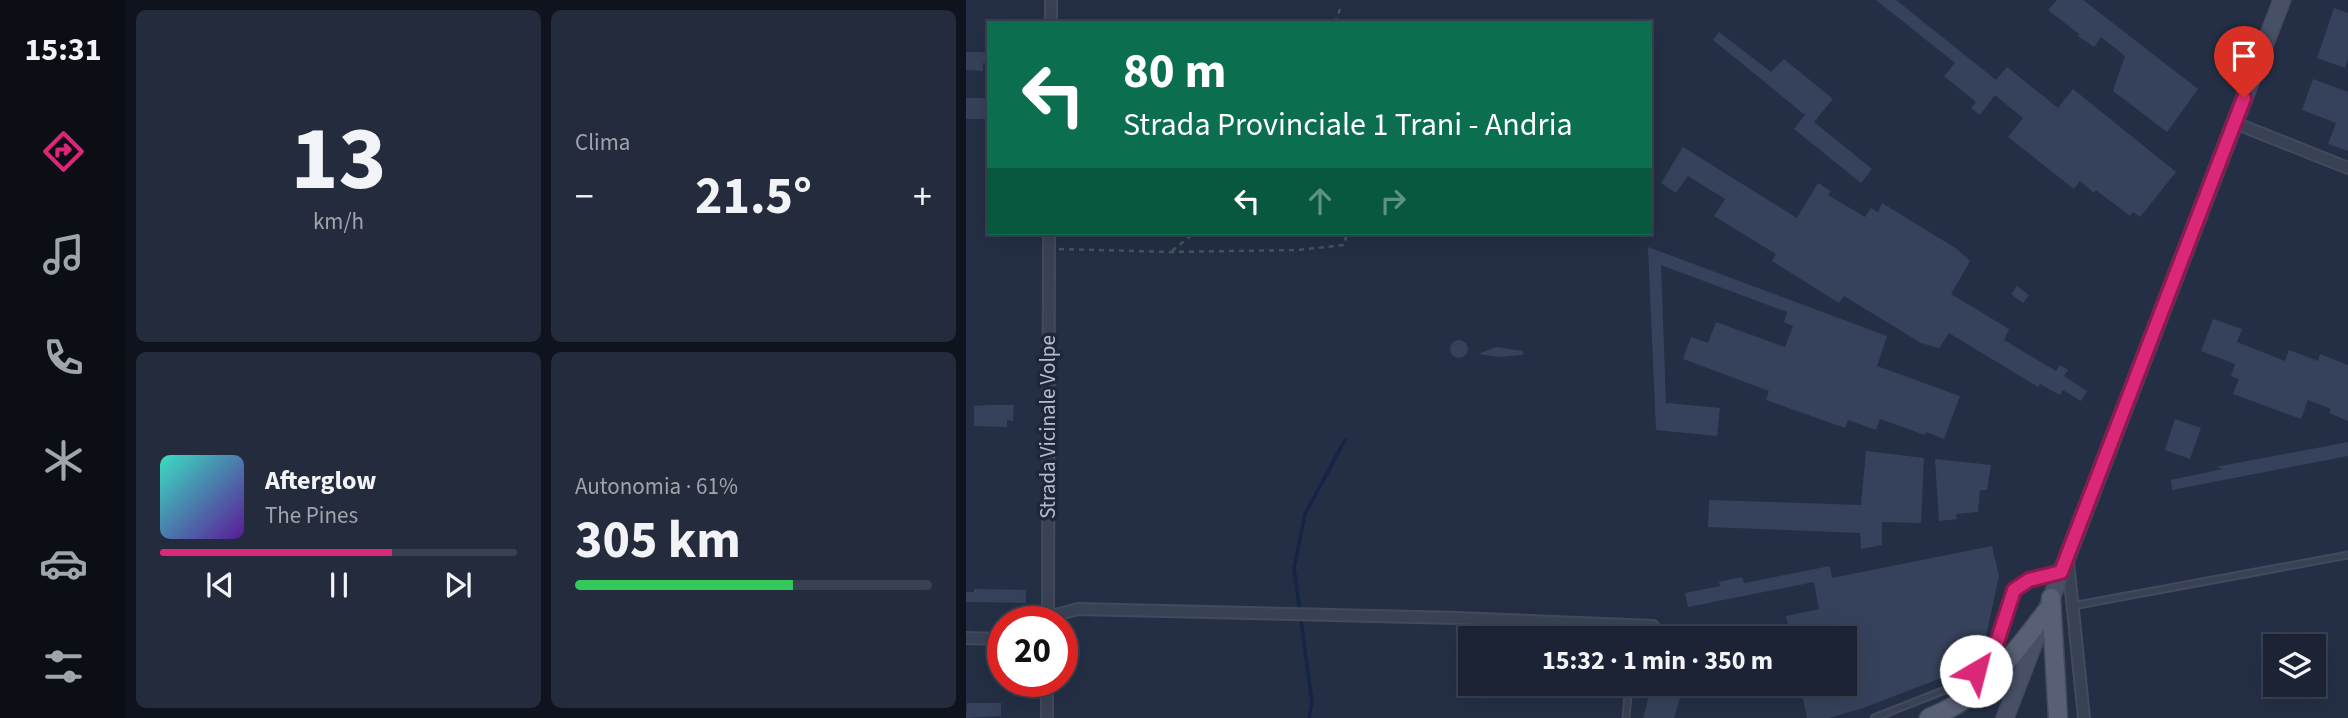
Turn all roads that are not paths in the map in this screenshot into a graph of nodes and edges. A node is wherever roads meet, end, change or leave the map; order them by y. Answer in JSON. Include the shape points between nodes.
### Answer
{"nodes":[{"id":1,"x":1051,"y":0,"type":"edge"},
{"id":2,"x":2282,"y":0,"type":"edge"},
{"id":3,"x":1051,"y":21,"type":"edge"},
{"id":4,"x":2235,"y":123,"type":"junction"},
{"id":5,"x":2348,"y":167,"type":"edge"},
{"id":6,"x":1049,"y":235,"type":"edge"},
{"id":7,"x":2067,"y":555,"type":"junction"},
{"id":8,"x":2348,"y":555,"type":"edge"},
{"id":9,"x":2061,"y":572,"type":"junction"},
{"id":10,"x":2049,"y":605,"type":"junction"},
{"id":11,"x":1048,"y":606,"type":"edge"},
{"id":12,"x":2071,"y":606,"type":"junction"},
{"id":13,"x":1078,"y":609,"type":"edge"},
{"id":14,"x":1653,"y":626,"type":"dead end"},
{"id":15,"x":966,"y":638,"type":"edge"},
{"id":16,"x":987,"y":639,"type":"edge"},
{"id":17,"x":1628,"y":696,"type":"edge"},
{"id":18,"x":1047,"y":697,"type":"edge"},
{"id":19,"x":1046,"y":718,"type":"edge"},
{"id":20,"x":1626,"y":718,"type":"edge"},
{"id":21,"x":1874,"y":718,"type":"edge"},
{"id":22,"x":1929,"y":718,"type":"edge"},
{"id":23,"x":2005,"y":718,"type":"edge"},
{"id":24,"x":2059,"y":718,"type":"edge"},
{"id":25,"x":2084,"y":718,"type":"edge"}],
"edges":[{"from":1,"to":3,"type":"street"},
{"from":2,"to":4,"type":"main road"},
{"from":4,"to":5,"type":"street"},
{"from":4,"to":7,"type":"main road"},
{"from":6,"to":11,"type":"street","name":"Strada Vicinale Volpe"},
{"from":7,"to":9,"type":"main road"},
{"from":7,"to":12,"type":"street"},
{"from":8,"to":12,"type":"lane"},
{"from":9,"to":10,"type":"main road"},
{"from":9,"to":21,"type":"lane","via":[[2029,580],[2014,590],[1991,655],[1976,671],[1945,690]]},
{"from":10,"to":22,"type":"main road","via":[[1997,675],[1969,697]]},
{"from":10,"to":23,"type":"main road"},
{"from":10,"to":24,"type":"main road"},
{"from":12,"to":25,"type":"street"},
{"from":13,"to":14,"type":"street"},
{"from":15,"to":16,"type":"street"},
{"from":17,"to":20,"type":"lane"},
{"from":18,"to":19,"type":"street"}]}
